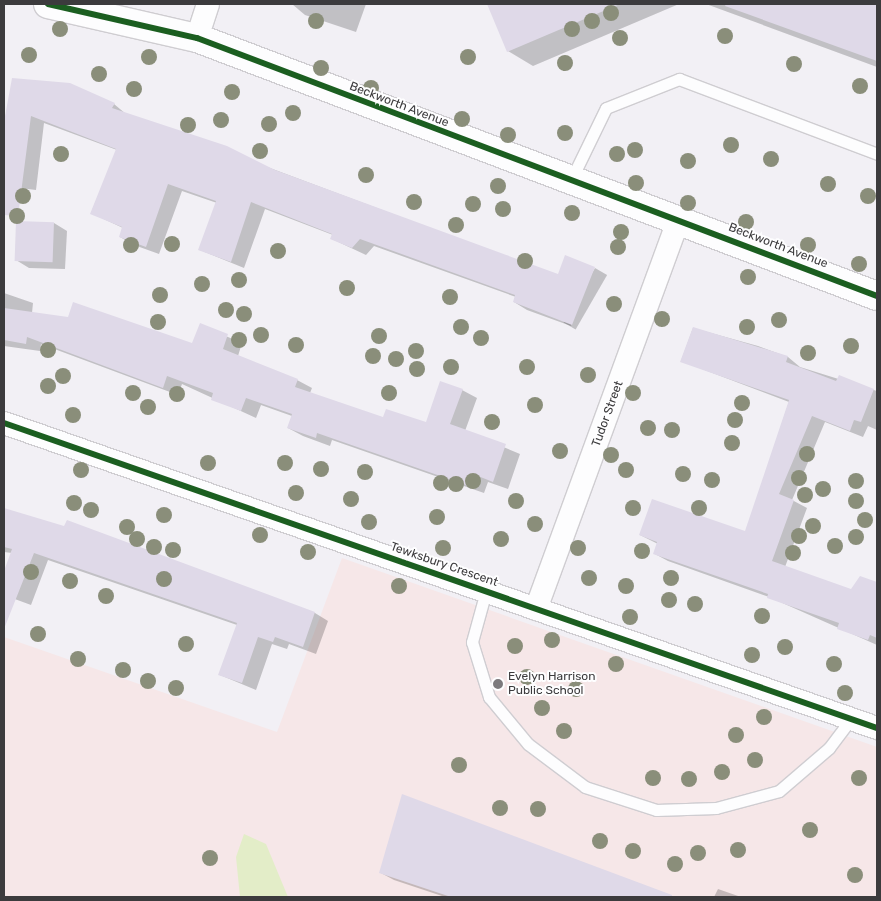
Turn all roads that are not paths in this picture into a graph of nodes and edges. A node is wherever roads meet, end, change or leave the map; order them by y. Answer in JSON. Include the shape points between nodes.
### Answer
{"nodes":[{"id":1,"x":48,"y":4,"type":"edge"},
{"id":2,"x":208,"y":4,"type":"edge"},
{"id":3,"x":196,"y":38,"type":"junction"},
{"id":4,"x":877,"y":154,"type":"edge"},
{"id":5,"x":570,"y":183,"type":"junction"},
{"id":6,"x":679,"y":219,"type":"junction"},
{"id":7,"x":877,"y":296,"type":"edge"},
{"id":8,"x":4,"y":422,"type":"edge"},
{"id":9,"x":486,"y":591,"type":"junction"},
{"id":10,"x":536,"y":609,"type":"junction"},
{"id":11,"x":851,"y":719,"type":"junction"},
{"id":12,"x":877,"y":728,"type":"edge"}],
"edges":[{"from":1,"to":3,"type":"street","name":"Beckworth Avenue"},
{"from":2,"to":3,"type":"street"},
{"from":3,"to":5,"type":"street","name":"Beckworth Avenue"},
{"from":4,"to":5,"type":"lane","via":[[680,79],[606,108]]},
{"from":5,"to":6,"type":"street","name":"Beckworth Avenue"},
{"from":6,"to":7,"type":"street","name":"Beckworth Avenue"},
{"from":6,"to":10,"type":"street","name":"Tudor Street"},
{"from":8,"to":9,"type":"street","name":"Tewksbury Crescent"},
{"from":9,"to":10,"type":"street","name":"Tewksbury Crescent"},
{"from":9,"to":11,"type":"lane","via":[[472,642],[489,697],[528,744],[585,787],[656,810],[716,808],[779,791],[829,748]]},
{"from":10,"to":11,"type":"street","name":"Tewksbury Crescent"},
{"from":11,"to":12,"type":"street","name":"Tewksbury Crescent"}]}
